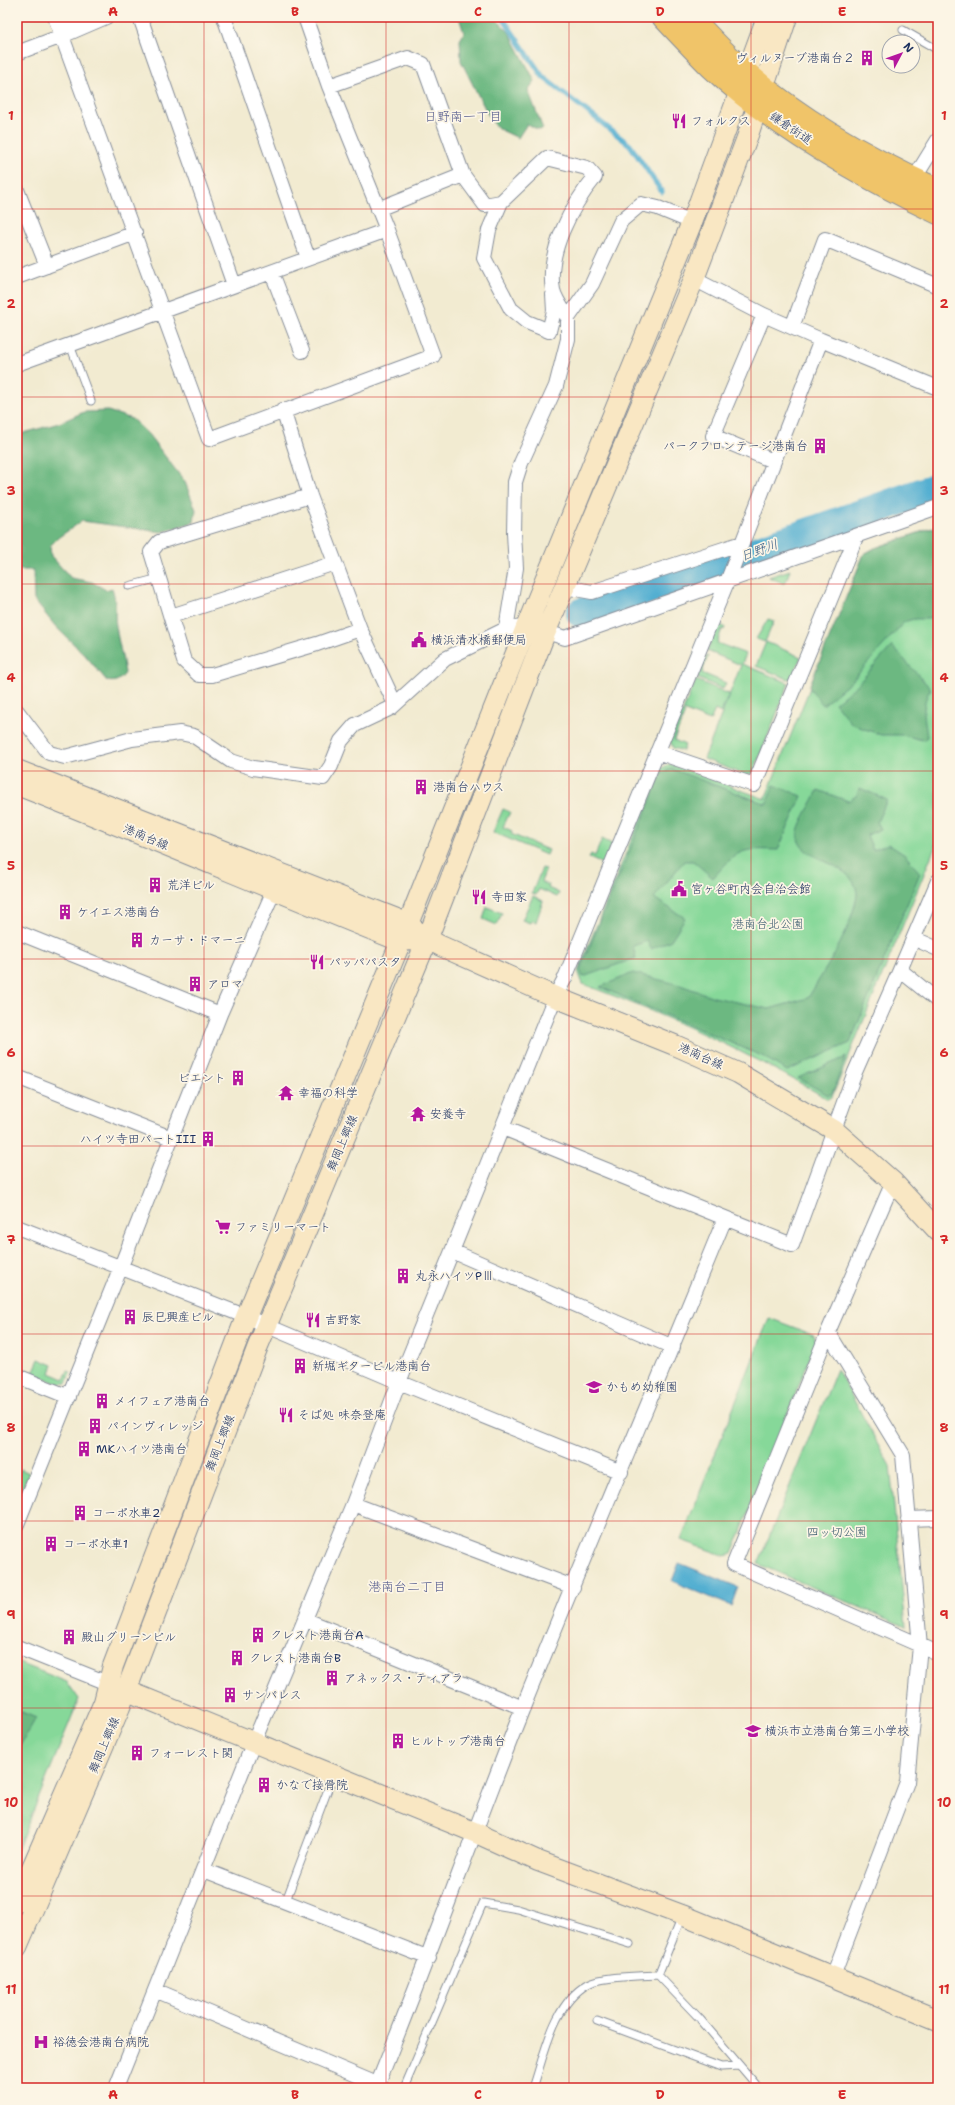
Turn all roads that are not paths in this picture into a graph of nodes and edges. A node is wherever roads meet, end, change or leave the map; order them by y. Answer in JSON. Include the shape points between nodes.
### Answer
{"nodes":[{"id":1,"x":55,"y":17,"type":"edge"},
{"id":2,"x":71,"y":17,"type":"edge"},
{"id":3,"x":106,"y":17,"type":"edge"},
{"id":4,"x":140,"y":17,"type":"edge"},
{"id":5,"x":224,"y":17,"type":"edge"},
{"id":6,"x":305,"y":17,"type":"edge"},
{"id":7,"x":663,"y":17,"type":"edge"},
{"id":8,"x":691,"y":17,"type":"edge"},
{"id":9,"x":767,"y":17,"type":"edge"},
{"id":10,"x":787,"y":17,"type":"edge"},
{"id":11,"x":902,"y":30,"type":"dead end"},
{"id":12,"x":62,"y":36,"type":"junction"},
{"id":13,"x":938,"y":50,"type":"edge"},
{"id":14,"x":17,"y":53,"type":"edge"},
{"id":15,"x":743,"y":82,"type":"junction"},
{"id":16,"x":329,"y":86,"type":"junction"},
{"id":17,"x":760,"y":96,"type":"junction"},
{"id":18,"x":938,"y":139,"type":"edge"},
{"id":19,"x":463,"y":175,"type":"junction"},
{"id":20,"x":914,"y":179,"type":"junction"},
{"id":21,"x":17,"y":190,"type":"edge"},
{"id":22,"x":938,"y":190,"type":"edge"},
{"id":23,"x":501,"y":202,"type":"junction"},
{"id":24,"x":378,"y":209,"type":"junction"},
{"id":25,"x":938,"y":213,"type":"edge"},
{"id":26,"x":692,"y":222,"type":"junction"},
{"id":27,"x":387,"y":230,"type":"junction"},
{"id":28,"x":135,"y":233,"type":"junction"},
{"id":29,"x":308,"y":258,"type":"junction"},
{"id":30,"x":46,"y":266,"type":"junction"},
{"id":31,"x":272,"y":273,"type":"junction"},
{"id":32,"x":17,"y":277,"type":"edge"},
{"id":33,"x":694,"y":279,"type":"junction"},
{"id":34,"x":234,"y":285,"type":"junction"},
{"id":35,"x":938,"y":286,"type":"edge"},
{"id":36,"x":553,"y":291,"type":"junction"},
{"id":37,"x":162,"y":313,"type":"junction"},
{"id":38,"x":764,"y":315,"type":"junction"},
{"id":39,"x":568,"y":318,"type":"junction"},
{"id":40,"x":792,"y":327,"type":"junction"},
{"id":41,"x":821,"y":340,"type":"junction"},
{"id":42,"x":70,"y":345,"type":"junction"},
{"id":43,"x":302,"y":351,"type":"dead end"},
{"id":44,"x":17,"y":364,"type":"edge"},
{"id":45,"x":938,"y":388,"type":"edge"},
{"id":46,"x":91,"y":400,"type":"dead end"},
{"id":47,"x":283,"y":410,"type":"junction"},
{"id":48,"x":773,"y":462,"type":"junction"},
{"id":49,"x":310,"y":496,"type":"junction"},
{"id":50,"x":938,"y":507,"type":"edge"},
{"id":51,"x":856,"y":537,"type":"junction"},
{"id":52,"x":742,"y":543,"type":"junction"},
{"id":53,"x":335,"y":563,"type":"junction"},
{"id":54,"x":159,"y":578,"type":"junction"},
{"id":55,"x":727,"y":582,"type":"junction"},
{"id":56,"x":129,"y":586,"type":"dead end"},
{"id":57,"x":565,"y":587,"type":"junction"},
{"id":58,"x":171,"y":616,"type":"junction"},
{"id":59,"x":360,"y":629,"type":"junction"},
{"id":60,"x":506,"y":629,"type":"junction"},
{"id":61,"x":527,"y":629,"type":"junction"},
{"id":62,"x":546,"y":631,"type":"junction"},
{"id":63,"x":396,"y":704,"type":"junction"},
{"id":64,"x":17,"y":711,"type":"edge"},
{"id":65,"x":656,"y":752,"type":"junction"},
{"id":66,"x":17,"y":770,"type":"edge"},
{"id":67,"x":17,"y":786,"type":"edge"},
{"id":68,"x":938,"y":881,"type":"edge"},
{"id":69,"x":277,"y":883,"type":"junction"},
{"id":70,"x":17,"y":932,"type":"edge"},
{"id":71,"x":404,"y":932,"type":"junction"},
{"id":72,"x":915,"y":939,"type":"junction"},
{"id":73,"x":427,"y":940,"type":"junction"},
{"id":74,"x":938,"y":949,"type":"edge"},
{"id":75,"x":900,"y":970,"type":"junction"},
{"id":76,"x":555,"y":997,"type":"junction"},
{"id":77,"x":938,"y":1001,"type":"edge"},
{"id":78,"x":220,"y":1014,"type":"junction"},
{"id":79,"x":17,"y":1077,"type":"edge"},
{"id":80,"x":503,"y":1128,"type":"junction"},
{"id":81,"x":834,"y":1130,"type":"junction"},
{"id":82,"x":171,"y":1138,"type":"junction"},
{"id":83,"x":893,"y":1182,"type":"junction"},
{"id":84,"x":725,"y":1218,"type":"junction"},
{"id":85,"x":17,"y":1227,"type":"edge"},
{"id":86,"x":938,"y":1231,"type":"edge"},
{"id":87,"x":452,"y":1251,"type":"junction"},
{"id":88,"x":121,"y":1267,"type":"junction"},
{"id":89,"x":246,"y":1317,"type":"junction"},
{"id":90,"x":266,"y":1326,"type":"junction"},
{"id":91,"x":828,"y":1332,"type":"junction"},
{"id":92,"x":673,"y":1347,"type":"junction"},
{"id":93,"x":17,"y":1376,"type":"edge"},
{"id":94,"x":399,"y":1382,"type":"junction"},
{"id":95,"x":69,"y":1397,"type":"junction"},
{"id":96,"x":621,"y":1472,"type":"junction"},
{"id":97,"x":353,"y":1504,"type":"junction"},
{"id":98,"x":938,"y":1518,"type":"edge"},
{"id":99,"x":908,"y":1519,"type":"junction"},
{"id":100,"x":17,"y":1524,"type":"edge"},
{"id":101,"x":573,"y":1587,"type":"junction"},
{"id":102,"x":306,"y":1620,"type":"junction"},
{"id":103,"x":920,"y":1646,"type":"junction"},
{"id":104,"x":17,"y":1647,"type":"edge"},
{"id":105,"x":938,"y":1653,"type":"edge"},
{"id":106,"x":117,"y":1687,"type":"junction"},
{"id":107,"x":523,"y":1708,"type":"junction"},
{"id":108,"x":253,"y":1744,"type":"junction"},
{"id":109,"x":333,"y":1776,"type":"junction"},
{"id":110,"x":474,"y":1832,"type":"junction"},
{"id":111,"x":204,"y":1870,"type":"junction"},
{"id":112,"x":17,"y":1902,"type":"edge"},
{"id":113,"x":285,"y":1903,"type":"junction"},
{"id":114,"x":682,"y":1915,"type":"junction"},
{"id":115,"x":630,"y":1944,"type":"dead end"},
{"id":116,"x":17,"y":1947,"type":"edge"},
{"id":117,"x":429,"y":1958,"type":"junction"},
{"id":118,"x":658,"y":1975,"type":"junction"},
{"id":119,"x":833,"y":1976,"type":"junction"},
{"id":120,"x":155,"y":1990,"type":"junction"},
{"id":121,"x":938,"y":2020,"type":"edge"},
{"id":122,"x":598,"y":2021,"type":"dead end"},
{"id":123,"x":740,"y":2066,"type":"junction"},
{"id":124,"x":377,"y":2086,"type":"edge"},
{"id":125,"x":116,"y":2088,"type":"edge"},
{"id":126,"x":404,"y":2088,"type":"edge"},
{"id":127,"x":534,"y":2088,"type":"edge"},
{"id":128,"x":759,"y":2088,"type":"edge"}],
"edges":[{"from":1,"to":12,"type":"street"},
{"from":2,"to":12,"type":"street"},
{"from":3,"to":12,"type":"street"},
{"from":4,"to":34,"type":"street"},
{"from":5,"to":29,"type":"street"},
{"from":6,"to":16,"type":"street"},
{"from":7,"to":15,"type":"main road","name":"鎌倉街道","via":[[712,68]]},
{"from":8,"to":15,"type":"main road","name":"鎌倉街道"},
{"from":9,"to":15,"type":"street"},
{"from":10,"to":17,"type":"street"},
{"from":11,"to":13,"type":"lane"},
{"from":12,"to":14,"type":"street"},
{"from":12,"to":28,"type":"street"},
{"from":15,"to":17,"type":"main road","name":"鎌倉街道"},
{"from":15,"to":26,"type":"street","name":"舞岡上郷線"},
{"from":16,"to":19,"type":"street","via":[[408,58],[424,64]]},
{"from":16,"to":24,"type":"street"},
{"from":17,"to":20,"type":"main road","name":"鎌倉街道","via":[[787,105],[852,147]]},
{"from":17,"to":25,"type":"main road","name":"鎌倉街道","via":[[783,124],[840,160]]},
{"from":17,"to":33,"type":"street","name":"舞岡上郷線"},
{"from":18,"to":20,"type":"street"},
{"from":19,"to":23,"type":"street","via":[[485,205]]},
{"from":19,"to":24,"type":"street"},
{"from":20,"to":22,"type":"main road","name":"鎌倉街道"},
{"from":21,"to":30,"type":"street"},
{"from":23,"to":36,"type":"street","via":[[489,230],[484,258],[511,309],[527,322],[550,331],[554,311]]},
{"from":23,"to":36,"type":"street","via":[[547,158],[587,168],[595,177],[579,197],[555,250]]},
{"from":24,"to":27,"type":"street"},
{"from":26,"to":39,"type":"street","via":[[641,204],[621,221],[592,284]]},
{"from":26,"to":61,"type":"street","name":"舞岡上郷線"},
{"from":27,"to":29,"type":"street"},
{"from":27,"to":47,"type":"street","via":[[433,356]]},
{"from":28,"to":30,"type":"street"},
{"from":28,"to":37,"type":"street"},
{"from":29,"to":31,"type":"street"},
{"from":30,"to":32,"type":"street"},
{"from":31,"to":34,"type":"street"},
{"from":31,"to":43,"type":"street"},
{"from":33,"to":38,"type":"street"},
{"from":33,"to":57,"type":"street","name":"舞岡上郷線"},
{"from":34,"to":37,"type":"street"},
{"from":35,"to":40,"type":"street","via":[[825,239]]},
{"from":36,"to":39,"type":"street"},
{"from":37,"to":42,"type":"street"},
{"from":37,"to":47,"type":"street","via":[[209,439]]},
{"from":38,"to":40,"type":"street"},
{"from":38,"to":48,"type":"street","via":[[713,436]]},
{"from":39,"to":60,"type":"street","via":[[568,339],[556,386],[515,482],[516,568]]},
{"from":40,"to":41,"type":"street"},
{"from":41,"to":45,"type":"street"},
{"from":41,"to":48,"type":"street"},
{"from":42,"to":44,"type":"street"},
{"from":42,"to":46,"type":"lane"},
{"from":47,"to":49,"type":"street"},
{"from":48,"to":52,"type":"street"},
{"from":49,"to":53,"type":"street"},
{"from":49,"to":54,"type":"street","via":[[159,542],[151,552]]},
{"from":50,"to":51,"type":"street"},
{"from":51,"to":55,"type":"street"},
{"from":51,"to":65,"type":"street","via":[[754,785]]},
{"from":52,"to":55,"type":"street"},
{"from":52,"to":57,"type":"street","via":[[592,592]]},
{"from":53,"to":58,"type":"street"},
{"from":53,"to":59,"type":"street"},
{"from":54,"to":56,"type":"lane"},
{"from":54,"to":58,"type":"street"},
{"from":55,"to":62,"type":"street","via":[[565,638]]},
{"from":55,"to":65,"type":"street"},
{"from":57,"to":62,"type":"street","name":"舞岡上郷線"},
{"from":58,"to":59,"type":"street","via":[[184,661],[199,675],[220,673]]},
{"from":59,"to":63,"type":"street"},
{"from":60,"to":61,"type":"street","via":[[517,626]]},
{"from":60,"to":63,"type":"street","via":[[445,659]]},
{"from":61,"to":62,"type":"street"},
{"from":61,"to":71,"type":"street","name":"舞岡上郷線"},
{"from":62,"to":73,"type":"street","name":"舞岡上郷線"},
{"from":63,"to":64,"type":"street","via":[[355,725],[341,741],[331,766],[322,778],[253,768],[231,760],[194,736],[180,733],[132,739],[65,757],[49,753]]},
{"from":65,"to":76,"type":"street","via":[[565,978]]},
{"from":66,"to":69,"type":"street"},
{"from":67,"to":69,"type":"street","name":"港南台線"},
{"from":68,"to":72,"type":"street"},
{"from":69,"to":71,"type":"street","name":"港南台線"},
{"from":69,"to":78,"type":"street"},
{"from":70,"to":78,"type":"street"},
{"from":71,"to":73,"type":"street","name":"港南台線"},
{"from":71,"to":89,"type":"street","name":"舞岡上郷線"},
{"from":72,"to":74,"type":"street"},
{"from":72,"to":75,"type":"street"},
{"from":73,"to":76,"type":"street","name":"港南台線"},
{"from":73,"to":90,"type":"street","name":"舞岡上郷線"},
{"from":75,"to":77,"type":"street"},
{"from":75,"to":81,"type":"street","via":[[855,1072]]},
{"from":76,"to":80,"type":"street"},
{"from":76,"to":81,"type":"street","name":"港南台線","via":[[738,1072]]},
{"from":78,"to":82,"type":"street"},
{"from":79,"to":82,"type":"street"},
{"from":80,"to":84,"type":"street"},
{"from":80,"to":87,"type":"street"},
{"from":81,"to":83,"type":"street","name":"港南台線"},
{"from":81,"to":84,"type":"street","via":[[792,1245]]},
{"from":82,"to":88,"type":"street"},
{"from":83,"to":86,"type":"street","name":"港南台線"},
{"from":83,"to":91,"type":"street"},
{"from":84,"to":92,"type":"street"},
{"from":85,"to":88,"type":"street"},
{"from":87,"to":92,"type":"street"},
{"from":87,"to":94,"type":"street"},
{"from":88,"to":89,"type":"street"},
{"from":88,"to":95,"type":"street"},
{"from":89,"to":90,"type":"street"},
{"from":89,"to":106,"type":"street","name":"舞岡上郷線","via":[[113,1666]]},
{"from":90,"to":94,"type":"street"},
{"from":90,"to":106,"type":"street","name":"舞岡上郷線"},
{"from":91,"to":99,"type":"street","via":[[903,1455]]},
{"from":91,"to":103,"type":"street","via":[[734,1564]]},
{"from":92,"to":96,"type":"street"},
{"from":93,"to":95,"type":"street"},
{"from":94,"to":96,"type":"street"},
{"from":94,"to":97,"type":"street"},
{"from":95,"to":100,"type":"street"},
{"from":96,"to":101,"type":"street"},
{"from":97,"to":101,"type":"street"},
{"from":97,"to":102,"type":"street"},
{"from":98,"to":99,"type":"street"},
{"from":99,"to":103,"type":"street"},
{"from":101,"to":107,"type":"street"},
{"from":102,"to":107,"type":"street"},
{"from":102,"to":108,"type":"street"},
{"from":103,"to":105,"type":"street"},
{"from":103,"to":119,"type":"street","via":[[907,1782]]},
{"from":104,"to":106,"type":"street"},
{"from":106,"to":108,"type":"street"},
{"from":106,"to":112,"type":"street","name":"舞岡上郷線","via":[[104,1702]]},
{"from":106,"to":116,"type":"street","name":"舞岡上郷線","via":[[70,1825]]},
{"from":107,"to":110,"type":"street"},
{"from":108,"to":109,"type":"street"},
{"from":108,"to":111,"type":"street"},
{"from":109,"to":110,"type":"street"},
{"from":109,"to":113,"type":"lane"},
{"from":110,"to":114,"type":"street","via":[[538,1861]]},
{"from":110,"to":117,"type":"street"},
{"from":111,"to":113,"type":"street"},
{"from":111,"to":120,"type":"street"},
{"from":113,"to":117,"type":"street"},
{"from":114,"to":118,"type":"lane"},
{"from":114,"to":119,"type":"street"},
{"from":115,"to":126,"type":"lane","via":[[518,1909],[482,1903]]},
{"from":117,"to":124,"type":"street"},
{"from":118,"to":123,"type":"lane"},
{"from":118,"to":127,"type":"lane","via":[[616,1978],[589,1984],[572,1997],[558,2017]]},
{"from":119,"to":121,"type":"street"},
{"from":120,"to":124,"type":"street"},
{"from":120,"to":125,"type":"street"},
{"from":122,"to":123,"type":"lane","via":[[722,2067]]},
{"from":123,"to":128,"type":"lane"}]}
